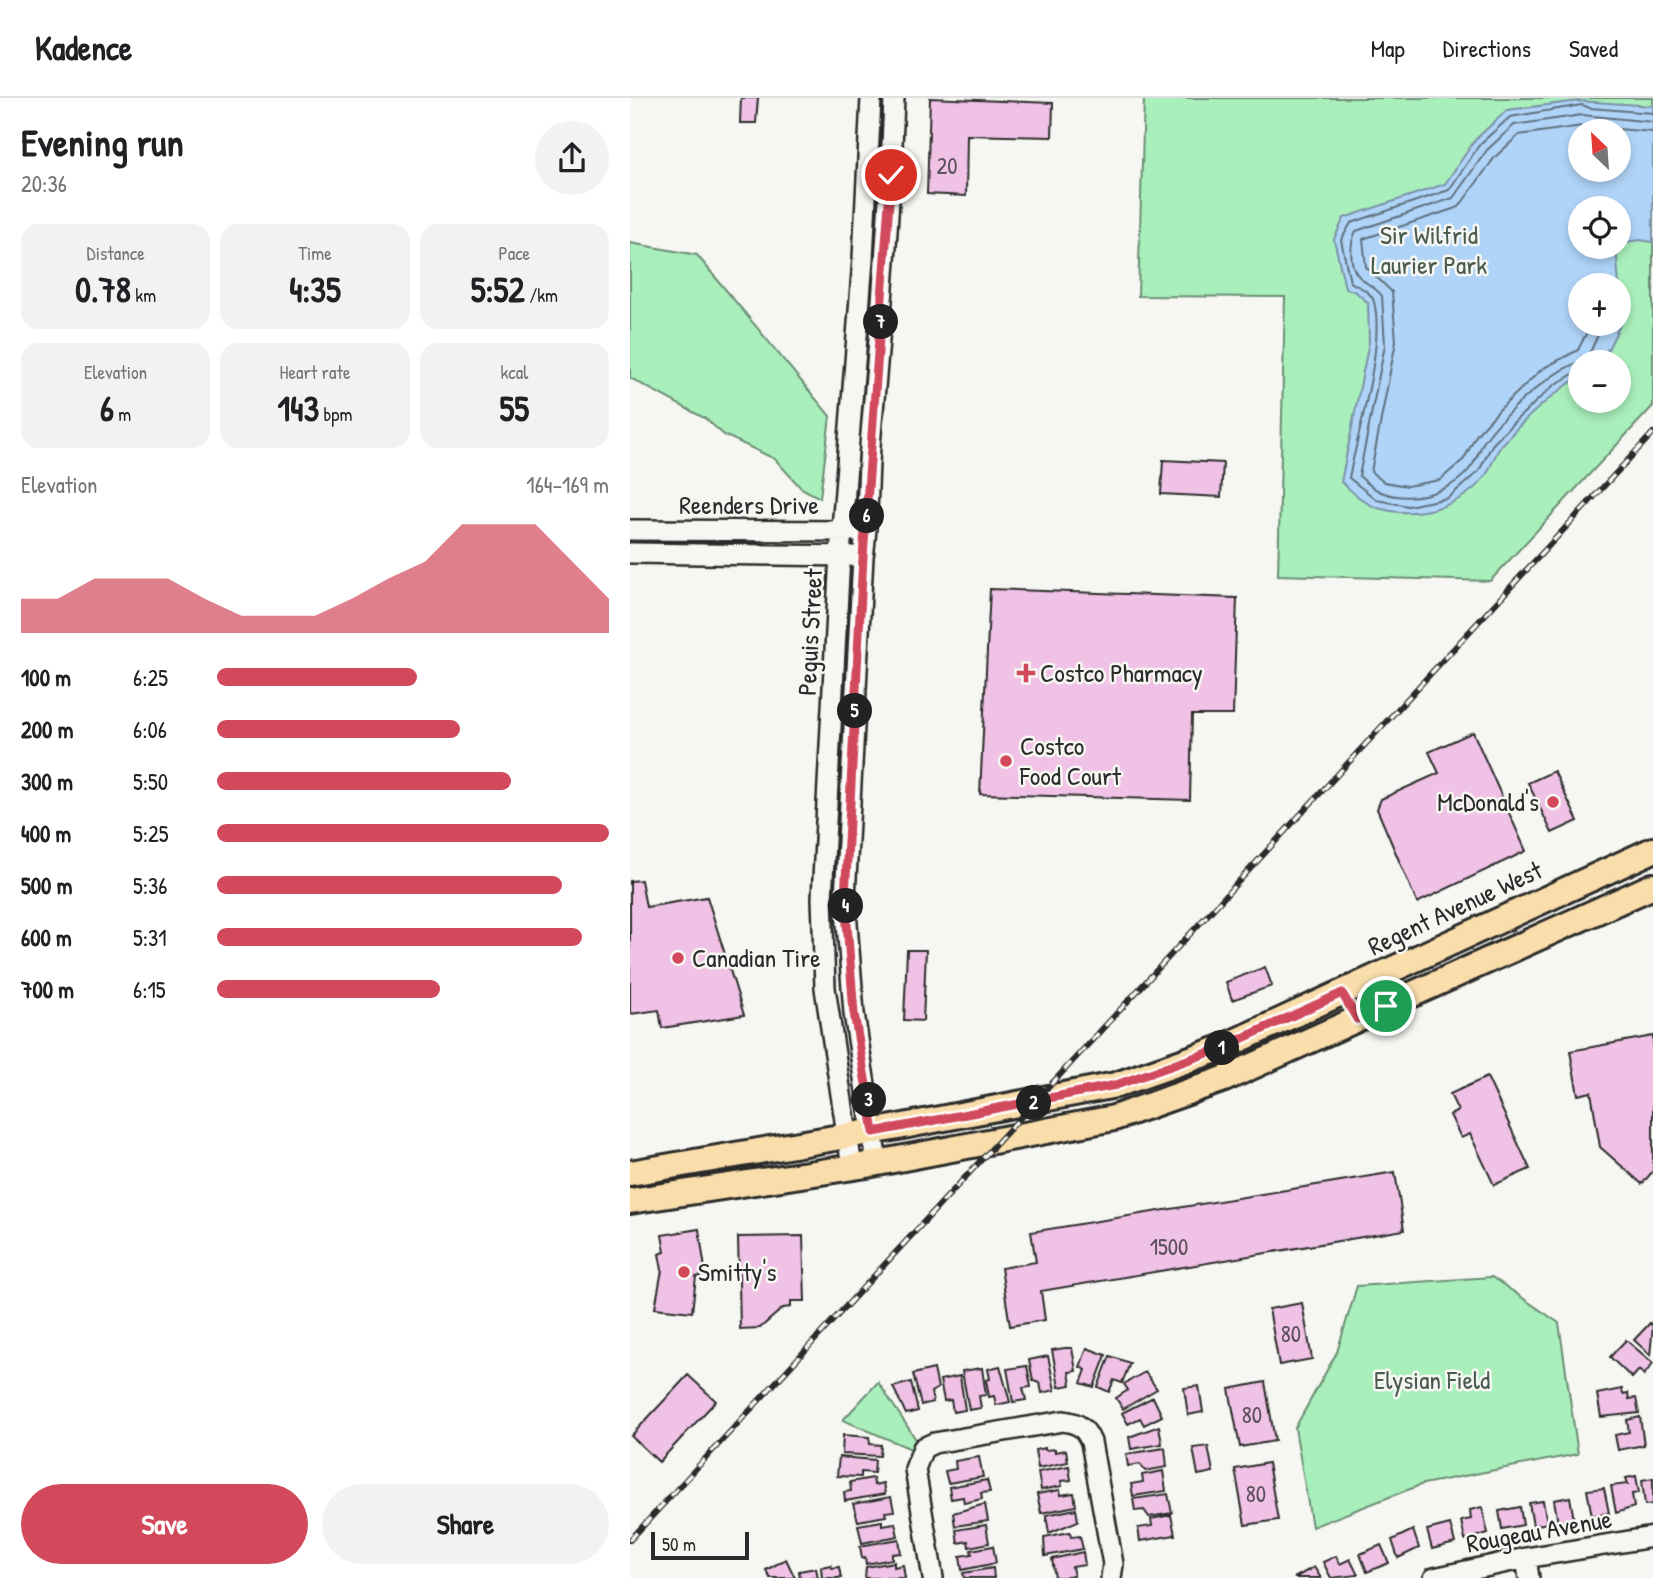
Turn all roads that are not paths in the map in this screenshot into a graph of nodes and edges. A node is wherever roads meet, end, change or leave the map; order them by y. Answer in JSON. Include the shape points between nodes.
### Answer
{"nodes":[{"id":1,"x":871,"y":98,"type":"edge"},
{"id":2,"x":894,"y":98,"type":"edge"},
{"id":3,"x":630,"y":530,"type":"edge"},
{"id":4,"x":843,"y":531,"type":"junction"},
{"id":5,"x":867,"y":531,"type":"junction"},
{"id":6,"x":630,"y":554,"type":"edge"},
{"id":7,"x":840,"y":555,"type":"junction"},
{"id":8,"x":863,"y":557,"type":"junction"},
{"id":9,"x":1653,"y":850,"type":"edge"},
{"id":10,"x":1653,"y":886,"type":"edge"},
{"id":11,"x":1342,"y":993,"type":"junction"},
{"id":12,"x":1357,"y":1019,"type":"junction"},
{"id":13,"x":874,"y":1132,"type":"junction"},
{"id":14,"x":847,"y":1136,"type":"junction"},
{"id":15,"x":864,"y":1165,"type":"junction"},
{"id":16,"x":630,"y":1173,"type":"edge"},
{"id":17,"x":630,"y":1200,"type":"edge"},
{"id":18,"x":1653,"y":1537,"type":"edge"},
{"id":19,"x":1526,"y":1558,"type":"junction"},
{"id":20,"x":933,"y":1578,"type":"edge"},
{"id":21,"x":1111,"y":1578,"type":"edge"},
{"id":22,"x":1434,"y":1578,"type":"edge"},
{"id":23,"x":1529,"y":1578,"type":"edge"}],
"edges":[{"from":1,"to":4,"type":"street","name":"Peguis Street"},
{"from":2,"to":5,"type":"street","name":"Peguis Street"},
{"from":3,"to":4,"type":"street","name":"Reenders Drive"},
{"from":4,"to":5,"type":"street","name":"Reenders Drive"},
{"from":4,"to":7,"type":"street","name":"Peguis Street"},
{"from":5,"to":8,"type":"street","name":"Peguis Street"},
{"from":6,"to":7,"type":"street","name":"Reenders Drive"},
{"from":7,"to":8,"type":"street","name":"Reenders Drive"},
{"from":7,"to":14,"type":"street","name":"Peguis Street","via":[[822,945]]},
{"from":8,"to":13,"type":"street","name":"Peguis Street","via":[[845,898],[854,1013]]},
{"from":9,"to":11,"type":"main road","name":"Regent Avenue West"},
{"from":10,"to":12,"type":"main road"},
{"from":11,"to":12,"type":"main road"},
{"from":11,"to":13,"type":"main road","name":"Regent Avenue West","via":[[1219,1049],[1116,1085]]},
{"from":12,"to":15,"type":"main road","via":[[1224,1079],[1114,1118]]},
{"from":13,"to":14,"type":"main road","name":"Regent Avenue West"},
{"from":13,"to":15,"type":"street","name":"Peguis Street"},
{"from":14,"to":15,"type":"street","name":"Peguis Street"},
{"from":14,"to":16,"type":"main road","name":"Regent Avenue West"},
{"from":15,"to":17,"type":"main road"},
{"from":18,"to":19,"type":"street","name":"Rougeau Avenue"},
{"from":19,"to":22,"type":"street","name":"Rougeau Avenue"},
{"from":19,"to":23,"type":"street"},
{"from":20,"to":21,"type":"street","via":[[915,1469],[923,1448],[1063,1421],[1086,1430],[1091,1442],[1113,1564]]}]}
